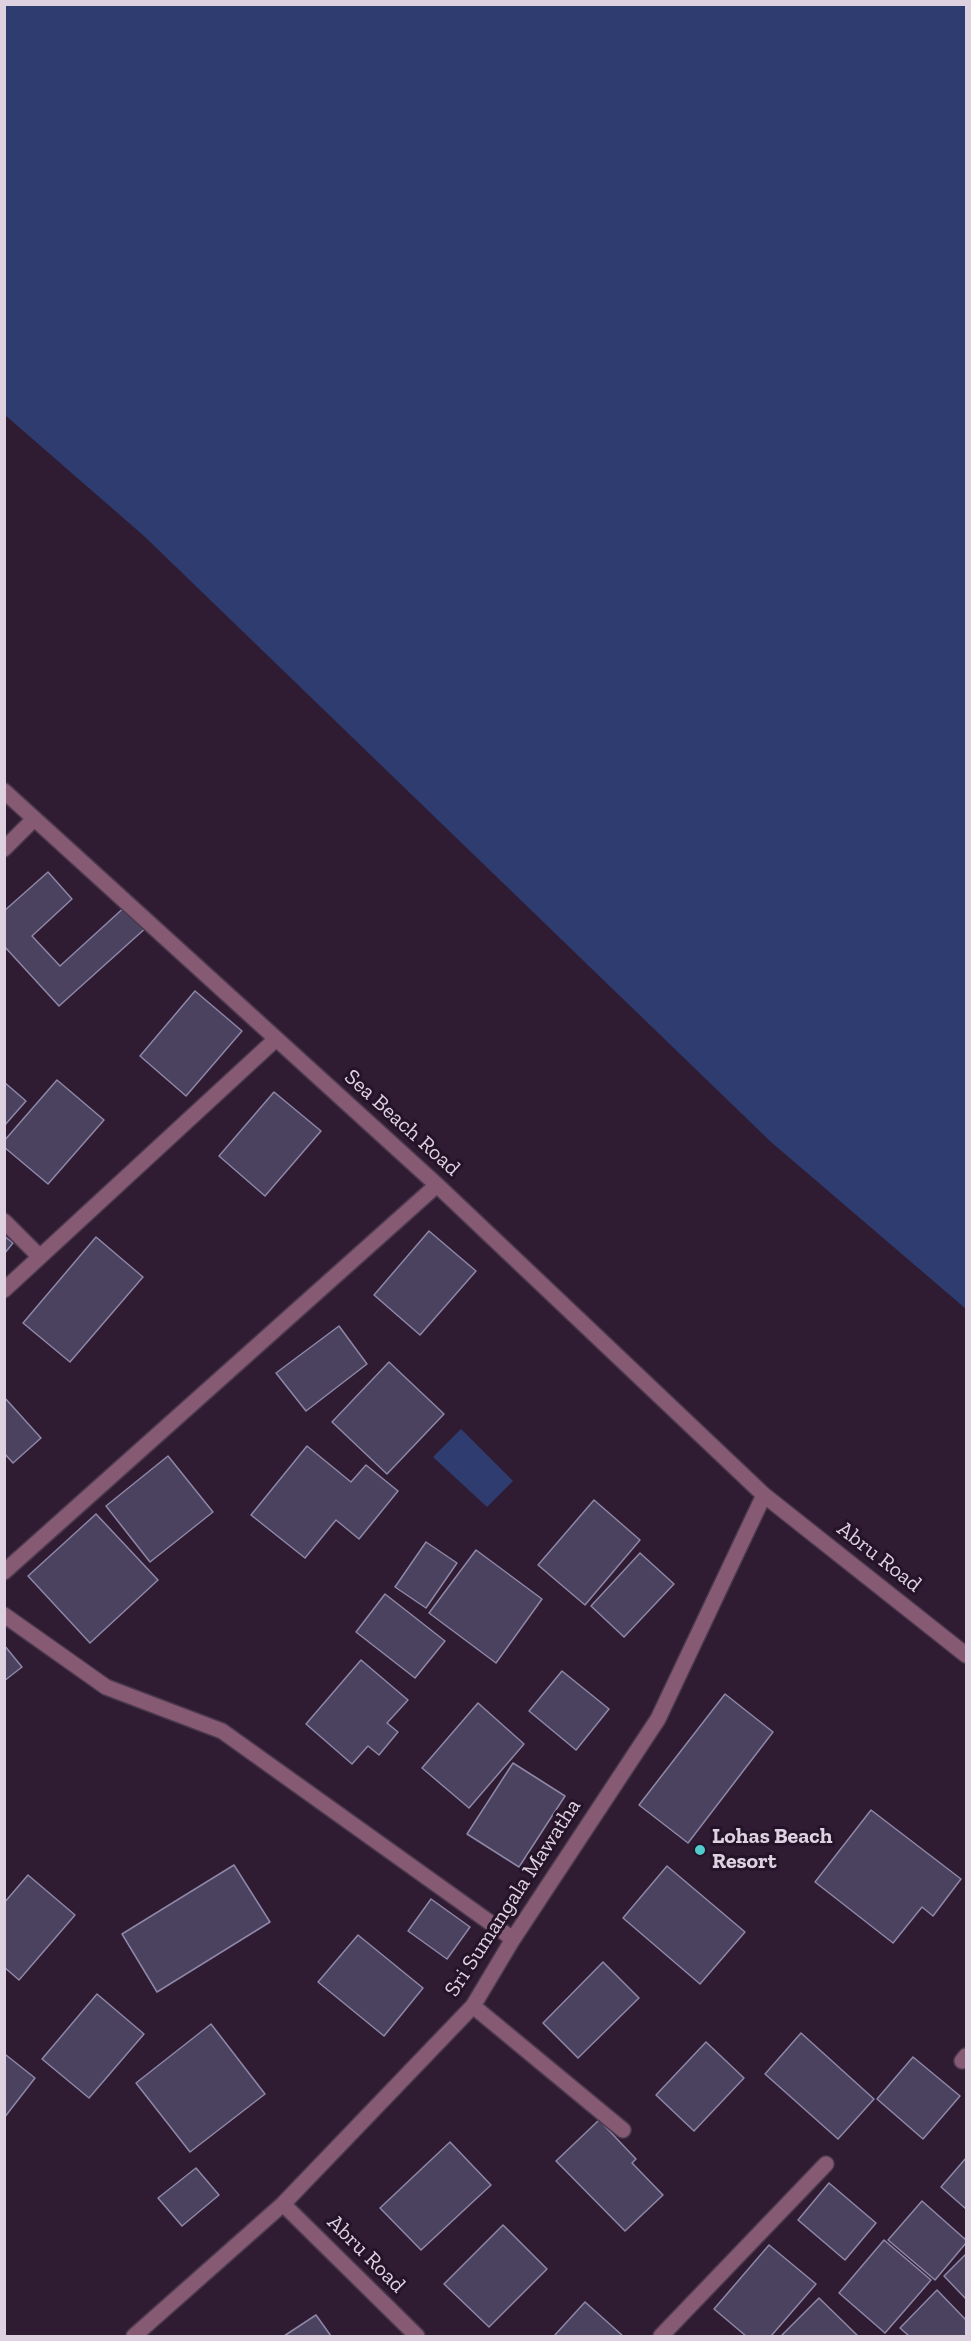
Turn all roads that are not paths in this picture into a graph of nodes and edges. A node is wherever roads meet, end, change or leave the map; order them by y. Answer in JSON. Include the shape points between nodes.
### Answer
{"nodes":[{"id":1,"x":4,"y":791,"type":"edge"},
{"id":2,"x":34,"y":819,"type":"junction"},
{"id":3,"x":4,"y":849,"type":"edge"},
{"id":4,"x":276,"y":1039,"type":"junction"},
{"id":5,"x":437,"y":1185,"type":"junction"},
{"id":6,"x":4,"y":1221,"type":"edge"},
{"id":7,"x":40,"y":1257,"type":"junction"},
{"id":8,"x":4,"y":1290,"type":"edge"},
{"id":9,"x":764,"y":1495,"type":"junction"},
{"id":10,"x":4,"y":1572,"type":"edge"},
{"id":11,"x":4,"y":1615,"type":"edge"},
{"id":12,"x":966,"y":1655,"type":"edge"},
{"id":13,"x":513,"y":1939,"type":"junction"},
{"id":14,"x":472,"y":2006,"type":"junction"},
{"id":15,"x":623,"y":2130,"type":"dead end"},
{"id":16,"x":826,"y":2164,"type":"dead end"},
{"id":17,"x":283,"y":2204,"type":"junction"},
{"id":18,"x":134,"y":2337,"type":"edge"},
{"id":19,"x":417,"y":2337,"type":"edge"},
{"id":20,"x":661,"y":2337,"type":"edge"}],
"edges":[{"from":1,"to":2,"type":"street","name":"Sea Beach Road"},
{"from":2,"to":3,"type":"street"},
{"from":2,"to":4,"type":"street","name":"Sea Beach Road"},
{"from":4,"to":5,"type":"street","name":"Sea Beach Road"},
{"from":4,"to":7,"type":"street"},
{"from":5,"to":9,"type":"street","name":"Sea Beach Road"},
{"from":5,"to":10,"type":"street"},
{"from":6,"to":7,"type":"street"},
{"from":7,"to":8,"type":"street"},
{"from":9,"to":12,"type":"street","name":"Abru Road"},
{"from":9,"to":13,"type":"street","name":"Sri Sumangala Mawatha","via":[[658,1719]]},
{"from":11,"to":13,"type":"street","via":[[106,1687],[222,1731]]},
{"from":13,"to":14,"type":"street","name":"Sri Sumangala Mawatha"},
{"from":14,"to":15,"type":"street"},
{"from":14,"to":17,"type":"street","name":"Sri Sumangala Mawatha"},
{"from":16,"to":20,"type":"street"},
{"from":17,"to":18,"type":"street","name":"Sri Sumangala Mawatha"},
{"from":17,"to":19,"type":"street","name":"Abru Road"}]}
